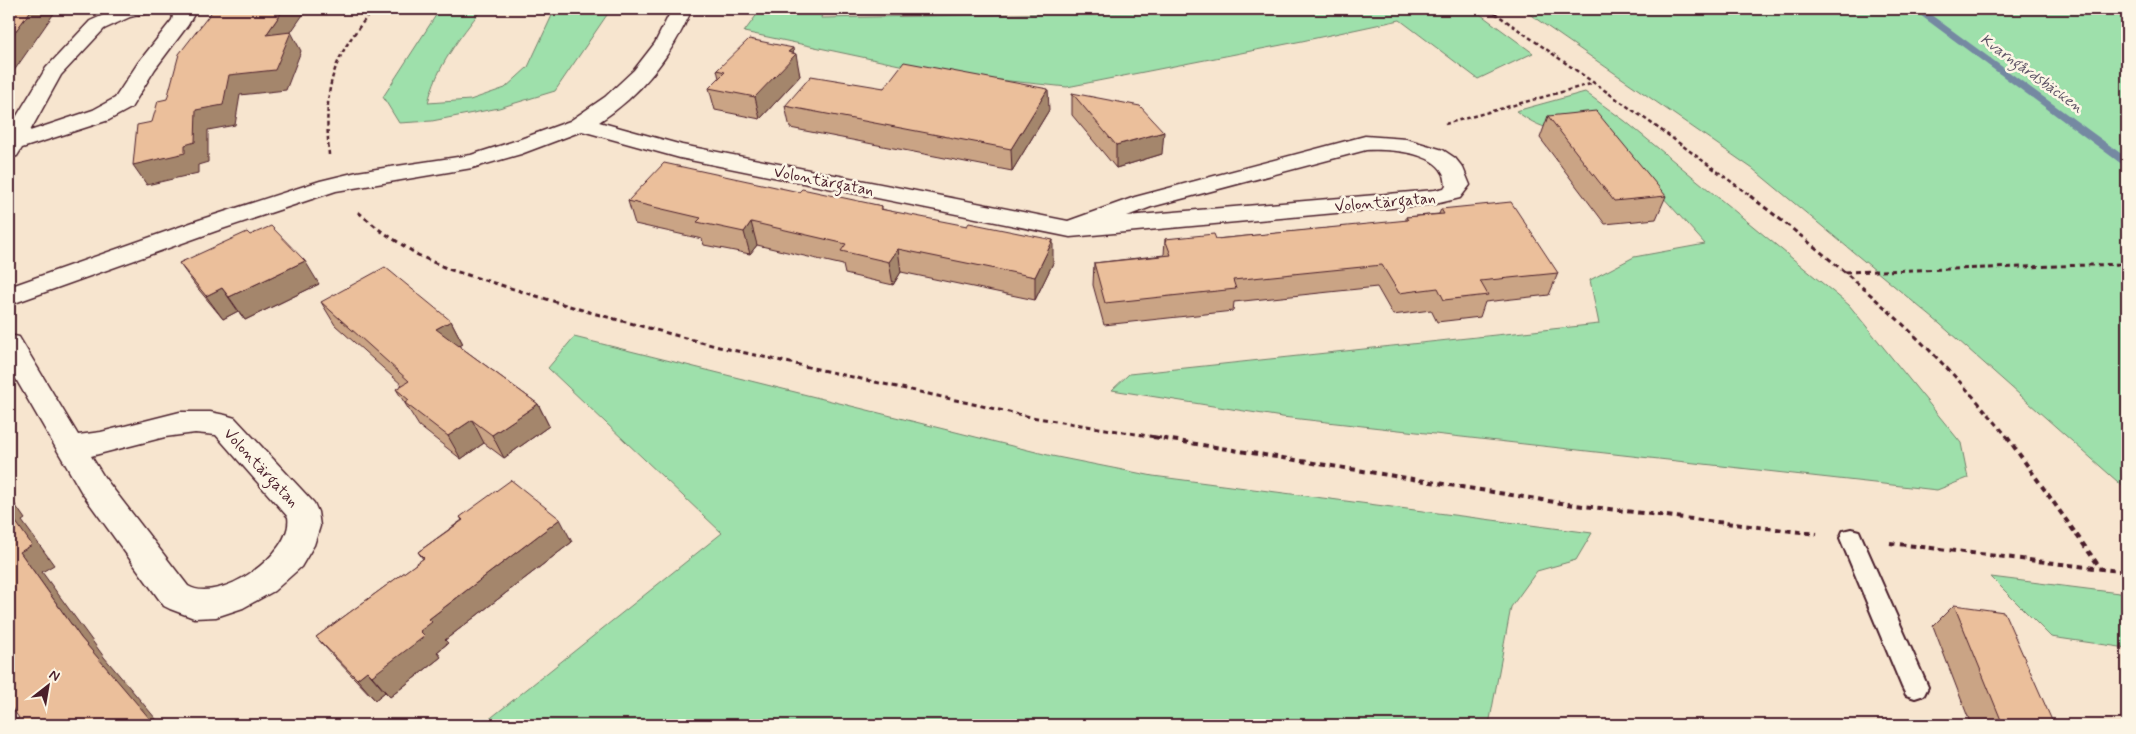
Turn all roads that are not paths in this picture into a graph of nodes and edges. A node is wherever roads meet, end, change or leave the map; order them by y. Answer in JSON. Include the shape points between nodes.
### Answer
{"nodes":[{"id":1,"x":140,"y":9,"type":"edge"},
{"id":2,"x":176,"y":9,"type":"edge"},
{"id":3,"x":682,"y":9,"type":"edge"},
{"id":4,"x":580,"y":124,"type":"junction"},
{"id":5,"x":11,"y":147,"type":"edge"},
{"id":6,"x":1070,"y":229,"type":"junction"},
{"id":7,"x":9,"y":296,"type":"edge"},
{"id":8,"x":9,"y":344,"type":"edge"},
{"id":9,"x":70,"y":447,"type":"junction"},
{"id":10,"x":1851,"y":538,"type":"road end"},
{"id":11,"x":1915,"y":687,"type":"dead end"}],
"edges":[{"from":1,"to":5,"type":"street","via":[[97,25],[53,72]]},
{"from":2,"to":5,"type":"street","via":[[184,14],[182,21],[145,67],[123,102],[101,115]]},
{"from":3,"to":4,"type":"street","via":[[648,66],[606,107]]},
{"from":4,"to":6,"type":"street","name":"Volontärgatan","via":[[680,151]]},
{"from":4,"to":7,"type":"street","via":[[522,148],[485,158],[369,177],[279,201]]},
{"from":6,"to":6,"type":"street","name":"Volontärgatan","via":[[1143,202],[1365,142],[1403,144],[1430,153],[1450,167],[1458,180],[1452,193],[1435,197]]},
{"from":8,"to":9,"type":"street","name":"Volontärgatan"},
{"from":9,"to":9,"type":"street","name":"Volontärgatan","via":[[102,443],[187,421],[210,421],[225,426],[304,512],[305,529],[296,550],[278,570],[239,596],[226,601],[190,604],[176,596],[93,485]]},
{"from":10,"to":11,"type":"lane"}]}
